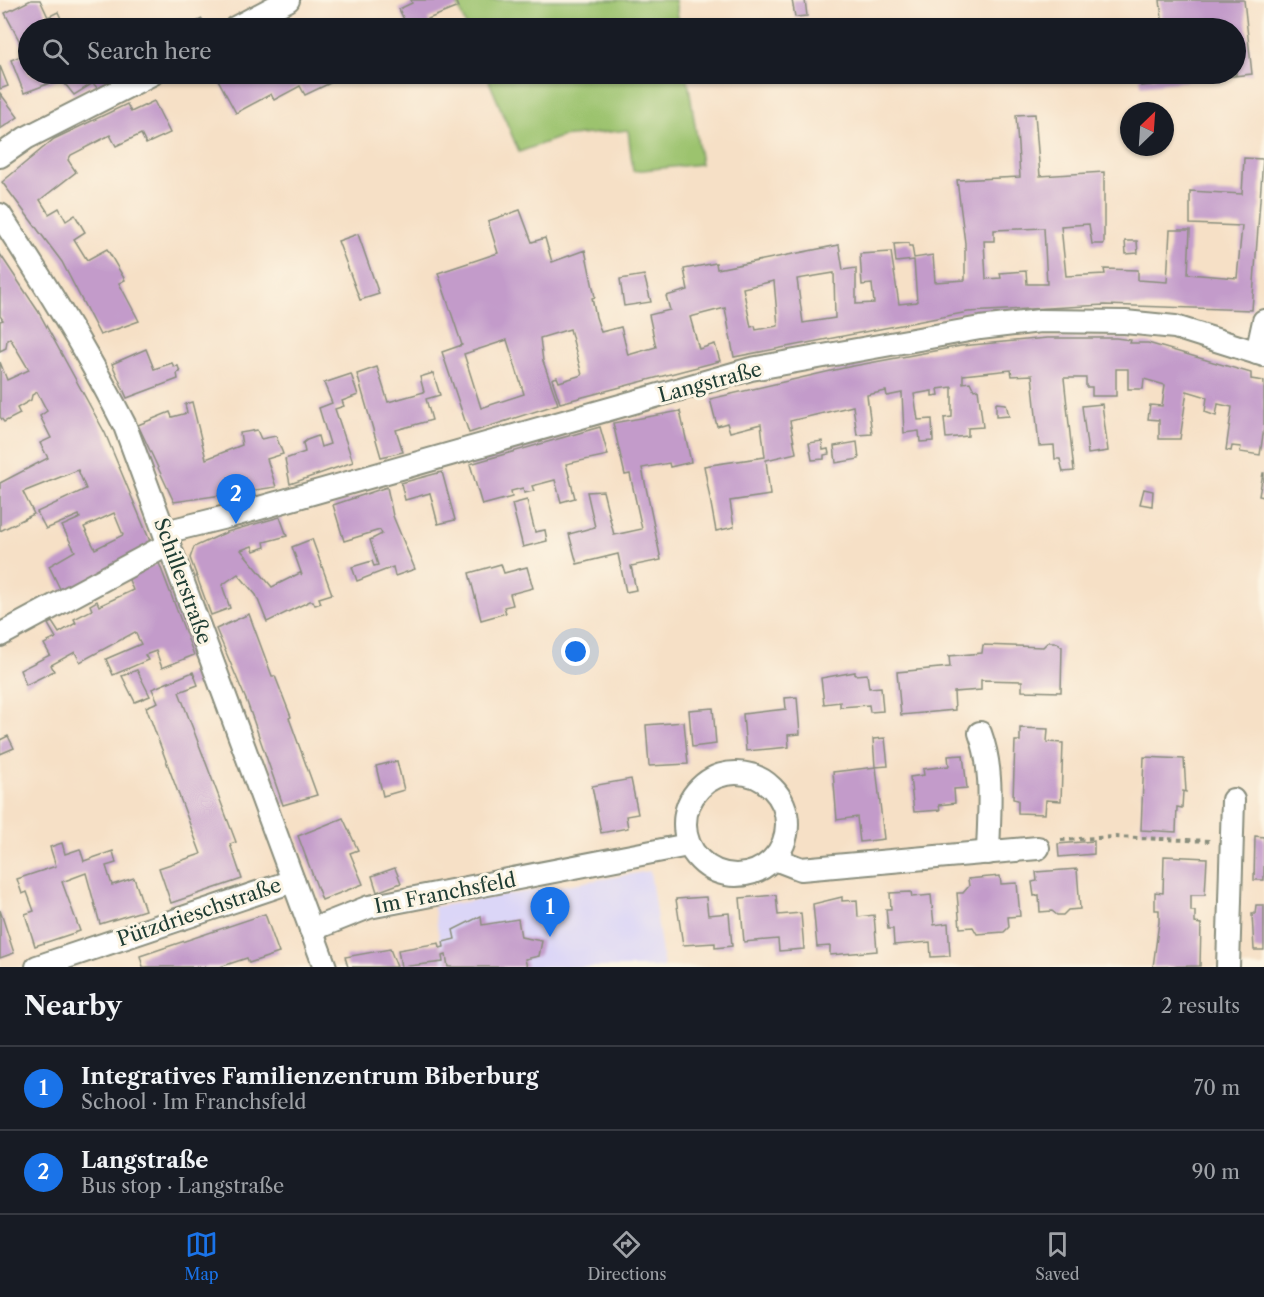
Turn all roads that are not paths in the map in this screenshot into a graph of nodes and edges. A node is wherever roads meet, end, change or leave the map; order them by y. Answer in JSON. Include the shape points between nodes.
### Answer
{"nodes":[{"id":1,"x":288,"y":0,"type":"edge"},
{"id":2,"x":254,"y":18,"type":"edge"},
{"id":3,"x":132,"y":84,"type":"edge"},
{"id":4,"x":0,"y":156,"type":"edge"},
{"id":5,"x":0,"y":214,"type":"edge"},
{"id":6,"x":1264,"y":321,"type":"edge"},
{"id":7,"x":1261,"y":354,"type":"edge"},
{"id":8,"x":167,"y":538,"type":"junction"},
{"id":9,"x":0,"y":635,"type":"edge"},
{"id":10,"x":980,"y":733,"type":"dead end"},
{"id":11,"x":1233,"y":800,"type":"dead end"},
{"id":12,"x":688,"y":845,"type":"junction"},
{"id":13,"x":1038,"y":848,"type":"road end"},
{"id":14,"x":988,"y":853,"type":"junction"},
{"id":15,"x":775,"y":859,"type":"junction"},
{"id":16,"x":293,"y":881,"type":"junction"},
{"id":17,"x":311,"y":930,"type":"junction"},
{"id":18,"x":37,"y":967,"type":"edge"},
{"id":19,"x":325,"y":967,"type":"edge"},
{"id":20,"x":1228,"y":967,"type":"edge"}],
"edges":[{"from":1,"to":2,"type":"street"},
{"from":3,"to":4,"type":"street","via":[[26,138]]},
{"from":5,"to":8,"type":"street","name":"Schillerstraße","via":[[45,282],[125,426]]},
{"from":6,"to":7,"type":"street"},
{"from":7,"to":8,"type":"street","name":"Langstraße","via":[[1174,327],[1125,322],[1040,321],[980,328],[751,369]]},
{"from":8,"to":9,"type":"street","name":"Langstraße"},
{"from":8,"to":16,"type":"street","name":"Schillerstraße"},
{"from":10,"to":14,"type":"street","via":[[989,778]]},
{"from":11,"to":20,"type":"street"},
{"from":12,"to":15,"type":"street","via":[[700,862],[718,873],[738,877],[759,871]]},
{"from":12,"to":15,"type":"street","via":[[684,821],[691,798],[708,780],[732,772],[756,776],[776,790],[787,812],[787,837]]},
{"from":12,"to":17,"type":"street","name":"Im Franchsfeld","via":[[369,907]]},
{"from":13,"to":14,"type":"street"},
{"from":14,"to":15,"type":"street","via":[[801,869]]},
{"from":16,"to":17,"type":"street","name":"Schillerstraße"},
{"from":16,"to":18,"type":"street","name":"Pützdrieschstraße"},
{"from":17,"to":19,"type":"street","name":"Schillerstraße"}]}
